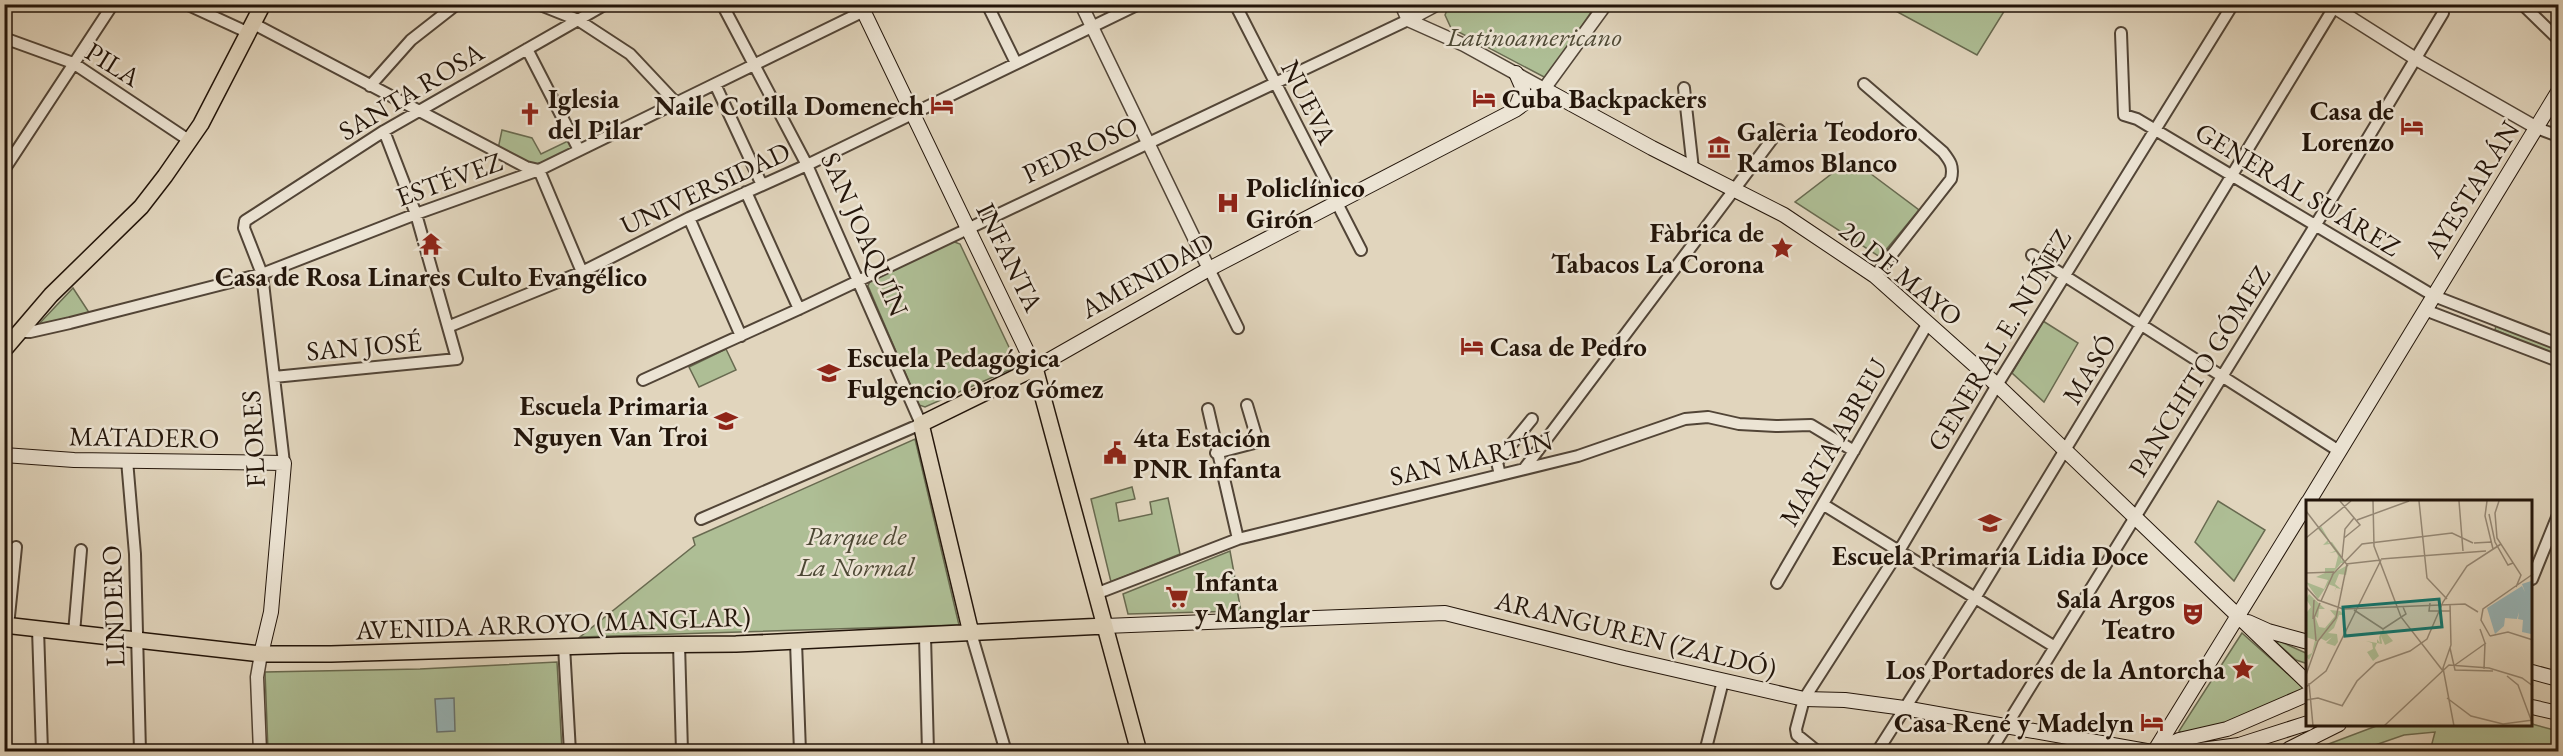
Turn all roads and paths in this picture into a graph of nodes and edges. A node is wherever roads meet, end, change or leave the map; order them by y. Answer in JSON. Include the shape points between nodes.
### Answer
{"nodes":[{"id":1,"x":113,"y":4,"type":"edge"},
{"id":2,"x":186,"y":4,"type":"edge"},
{"id":3,"x":263,"y":4,"type":"edge"},
{"id":4,"x":457,"y":4,"type":"edge"},
{"id":5,"x":538,"y":4,"type":"edge"},
{"id":6,"x":606,"y":4,"type":"edge"},
{"id":7,"x":722,"y":4,"type":"edge"},
{"id":8,"x":987,"y":4,"type":"edge"},
{"id":9,"x":1081,"y":4,"type":"edge"},
{"id":10,"x":1139,"y":4,"type":"edge"},
{"id":11,"x":1235,"y":4,"type":"edge"},
{"id":12,"x":1401,"y":4,"type":"edge"},
{"id":13,"x":1439,"y":4,"type":"edge"},
{"id":14,"x":1606,"y":4,"type":"edge"},
{"id":15,"x":2233,"y":4,"type":"edge"},
{"id":16,"x":2522,"y":4,"type":"edge"},
{"id":17,"x":2333,"y":5,"type":"edge"},
{"id":18,"x":865,"y":7,"type":"edge"},
{"id":19,"x":2444,"y":13,"type":"dead end"},
{"id":20,"x":578,"y":20,"type":"junction"},
{"id":21,"x":1408,"y":20,"type":"junction"},
{"id":22,"x":1092,"y":27,"type":"junction"},
{"id":23,"x":252,"y":29,"type":"junction"},
{"id":24,"x":1439,"y":33,"type":"junction"},
{"id":25,"x":2121,"y":33,"type":"dead end"},
{"id":26,"x":4,"y":38,"type":"edge"},
{"id":27,"x":2559,"y":39,"type":"edge"},
{"id":28,"x":527,"y":48,"type":"junction"},
{"id":29,"x":2416,"y":59,"type":"junction"},
{"id":30,"x":73,"y":63,"type":"junction"},
{"id":31,"x":1016,"y":63,"type":"junction"},
{"id":32,"x":755,"y":65,"type":"junction"},
{"id":33,"x":1516,"y":73,"type":"junction"},
{"id":34,"x":1274,"y":83,"type":"junction"},
{"id":35,"x":715,"y":84,"type":"junction"},
{"id":36,"x":1864,"y":84,"type":"dead end"},
{"id":37,"x":370,"y":86,"type":"junction"},
{"id":38,"x":1684,"y":88,"type":"dead end"},
{"id":39,"x":1544,"y":89,"type":"junction"},
{"id":40,"x":2559,"y":92,"type":"edge"},
{"id":41,"x":677,"y":104,"type":"junction"},
{"id":42,"x":1577,"y":107,"type":"junction"},
{"id":43,"x":1515,"y":110,"type":"junction"},
{"id":44,"x":418,"y":112,"type":"junction"},
{"id":45,"x":913,"y":112,"type":"junction"},
{"id":46,"x":2537,"y":128,"type":"junction"},
{"id":47,"x":1779,"y":130,"type":"dead end"},
{"id":48,"x":384,"y":131,"type":"junction"},
{"id":49,"x":2155,"y":131,"type":"junction"},
{"id":50,"x":2559,"y":136,"type":"edge"},
{"id":51,"x":190,"y":141,"type":"junction"},
{"id":52,"x":1149,"y":143,"type":"junction"},
{"id":53,"x":579,"y":150,"type":"junction"},
{"id":54,"x":807,"y":165,"type":"junction"},
{"id":55,"x":1693,"y":169,"type":"junction"},
{"id":56,"x":4,"y":170,"type":"edge"},
{"id":57,"x":539,"y":170,"type":"junction"},
{"id":58,"x":2233,"y":176,"type":"junction"},
{"id":59,"x":762,"y":184,"type":"junction"},
{"id":60,"x":1734,"y":189,"type":"junction"},
{"id":61,"x":746,"y":192,"type":"junction"},
{"id":62,"x":1335,"y":204,"type":"junction"},
{"id":63,"x":416,"y":214,"type":"junction"},
{"id":64,"x":689,"y":219,"type":"junction"},
{"id":65,"x":243,"y":225,"type":"joint"},
{"id":66,"x":2315,"y":226,"type":"junction"},
{"id":67,"x":968,"y":229,"type":"junction"},
{"id":68,"x":1360,"y":250,"type":"dead end"},
{"id":69,"x":2032,"y":255,"type":"dead end"},
{"id":70,"x":1209,"y":269,"type":"junction"},
{"id":71,"x":582,"y":272,"type":"junction"},
{"id":72,"x":262,"y":274,"type":"junction"},
{"id":73,"x":1875,"y":276,"type":"junction"},
{"id":74,"x":2064,"y":276,"type":"junction"},
{"id":75,"x":858,"y":281,"type":"junction"},
{"id":76,"x":2434,"y":296,"type":"junction"},
{"id":77,"x":799,"y":309,"type":"junction"},
{"id":78,"x":2425,"y":310,"type":"junction"},
{"id":79,"x":1928,"y":323,"type":"junction"},
{"id":80,"x":2143,"y":325,"type":"junction"},
{"id":81,"x":450,"y":326,"type":"junction"},
{"id":82,"x":1238,"y":328,"type":"dead end"},
{"id":83,"x":19,"y":332,"type":"junction"},
{"id":84,"x":741,"y":336,"type":"junction"},
{"id":85,"x":2559,"y":344,"type":"edge"},
{"id":86,"x":4,"y":350,"type":"edge"},
{"id":87,"x":2559,"y":361,"type":"edge"},
{"id":88,"x":1035,"y":368,"type":"junction"},
{"id":89,"x":2222,"y":376,"type":"junction"},
{"id":90,"x":274,"y":377,"type":"junction"},
{"id":91,"x":643,"y":380,"type":"dead end"},
{"id":92,"x":1997,"y":385,"type":"junction"},
{"id":93,"x":1247,"y":405,"type":"dead end"},
{"id":94,"x":1208,"y":409,"type":"dead end"},
{"id":95,"x":1532,"y":419,"type":"dead end"},
{"id":96,"x":921,"y":424,"type":"junction"},
{"id":97,"x":2066,"y":450,"type":"junction"},
{"id":98,"x":2339,"y":450,"type":"junction"},
{"id":99,"x":1854,"y":451,"type":"junction"},
{"id":100,"x":1216,"y":453,"type":"junction"},
{"id":101,"x":4,"y":455,"type":"edge"},
{"id":102,"x":127,"y":460,"type":"junction"},
{"id":103,"x":284,"y":463,"type":"junction"},
{"id":104,"x":1524,"y":469,"type":"junction"},
{"id":105,"x":1500,"y":475,"type":"junction"},
{"id":106,"x":2309,"y":500,"type":"edge"},
{"id":107,"x":2306,"y":504,"type":"edge"},
{"id":108,"x":1824,"y":505,"type":"junction"},
{"id":109,"x":2559,"y":515,"type":"edge"},
{"id":110,"x":2136,"y":516,"type":"junction"},
{"id":111,"x":701,"y":519,"type":"dead end"},
{"id":112,"x":1238,"y":539,"type":"junction"},
{"id":113,"x":16,"y":547,"type":"dead end"},
{"id":114,"x":81,"y":550,"type":"dead end"},
{"id":115,"x":1899,"y":551,"type":"junction"},
{"id":116,"x":2533,"y":577,"type":"edge"},
{"id":117,"x":1778,"y":583,"type":"dead end"},
{"id":118,"x":1098,"y":593,"type":"junction"},
{"id":119,"x":1976,"y":598,"type":"junction"},
{"id":120,"x":2238,"y":617,"type":"junction"},
{"id":121,"x":6,"y":626,"type":"edge"},
{"id":122,"x":1105,"y":626,"type":"junction"},
{"id":123,"x":38,"y":629,"type":"junction"},
{"id":124,"x":74,"y":633,"type":"junction"},
{"id":125,"x":970,"y":633,"type":"junction"},
{"id":126,"x":925,"y":636,"type":"junction"},
{"id":127,"x":137,"y":640,"type":"junction"},
{"id":128,"x":2306,"y":641,"type":"edge"},
{"id":129,"x":796,"y":642,"type":"junction"},
{"id":130,"x":679,"y":645,"type":"junction"},
{"id":131,"x":564,"y":646,"type":"junction"},
{"id":132,"x":2055,"y":646,"type":"junction"},
{"id":133,"x":261,"y":654,"type":"junction"},
{"id":134,"x":2534,"y":671,"type":"edge"},
{"id":135,"x":2559,"y":679,"type":"edge"},
{"id":136,"x":1723,"y":681,"type":"junction"},
{"id":137,"x":2306,"y":681,"type":"edge"},
{"id":138,"x":2306,"y":695,"type":"edge"},
{"id":139,"x":1804,"y":699,"type":"junction"},
{"id":140,"x":1904,"y":708,"type":"junction"},
{"id":141,"x":2533,"y":708,"type":"edge"},
{"id":142,"x":2559,"y":713,"type":"edge"},
{"id":143,"x":2257,"y":717,"type":"junction"},
{"id":144,"x":2306,"y":724,"type":"edge"},
{"id":145,"x":2006,"y":725,"type":"junction"},
{"id":146,"x":2335,"y":726,"type":"edge"},
{"id":147,"x":2283,"y":732,"type":"junction"},
{"id":148,"x":2288,"y":750,"type":"edge"},
{"id":149,"x":42,"y":752,"type":"edge"},
{"id":150,"x":140,"y":752,"type":"edge"},
{"id":151,"x":260,"y":752,"type":"edge"},
{"id":152,"x":570,"y":752,"type":"edge"},
{"id":153,"x":682,"y":752,"type":"edge"},
{"id":154,"x":800,"y":752,"type":"edge"},
{"id":155,"x":928,"y":752,"type":"edge"},
{"id":156,"x":1006,"y":752,"type":"edge"},
{"id":157,"x":1139,"y":752,"type":"edge"},
{"id":158,"x":1705,"y":752,"type":"edge"},
{"id":159,"x":1818,"y":752,"type":"edge"},
{"id":160,"x":1877,"y":752,"type":"edge"},
{"id":161,"x":1990,"y":752,"type":"edge"},
{"id":162,"x":2153,"y":752,"type":"edge"},
{"id":163,"x":2186,"y":752,"type":"edge"}],
"edges":[{"from":1,"to":30,"type":"street"},
{"from":2,"to":23,"type":"street"},
{"from":3,"to":23,"type":"main road"},
{"from":4,"to":37,"type":"street","via":[[411,40]]},
{"from":5,"to":20,"type":"street"},
{"from":6,"to":20,"type":"street","name":"SANTA ROSA"},
{"from":7,"to":32,"type":"street","name":"SAN JOAQUÍN"},
{"from":8,"to":31,"type":"street"},
{"from":9,"to":22,"type":"street"},
{"from":10,"to":22,"type":"street","name":"UNIVERSIDAD"},
{"from":11,"to":34,"type":"street","name":"NUEVA"},
{"from":12,"to":21,"type":"street"},
{"from":13,"to":21,"type":"street","name":"PEDROSO"},
{"from":13,"to":24,"type":"street","via":[[1434,18]]},
{"from":14,"to":39,"type":"street"},
{"from":15,"to":49,"type":"street","name":"GENERAL E. NÚÑEZ"},
{"from":16,"to":27,"type":"street"},
{"from":17,"to":29,"type":"street"},
{"from":17,"to":58,"type":"street","name":"MASÓ"},
{"from":18,"to":32,"type":"street","name":"ESTÉVEZ"},
{"from":18,"to":45,"type":"main road","name":"INFANTA"},
{"from":19,"to":29,"type":"street","name":"PANCHITO GÓMEZ"},
{"from":20,"to":28,"type":"street","name":"SANTA ROSA"},
{"from":20,"to":41,"type":"street","via":[[630,54]]},
{"from":21,"to":24,"type":"street","name":"20 DE MAYO"},
{"from":21,"to":34,"type":"street","name":"PEDROSO"},
{"from":22,"to":31,"type":"street","name":"UNIVERSIDAD"},
{"from":22,"to":52,"type":"street"},
{"from":23,"to":37,"type":"street"},
{"from":23,"to":51,"type":"main road"},
{"from":24,"to":33,"type":"street","name":"20 DE MAYO"},
{"from":25,"to":49,"type":"street","name":"GENERAL SUÁREZ","via":[[2123,112]]},
{"from":26,"to":30,"type":"street","name":"PILA"},
{"from":28,"to":44,"type":"street","name":"SANTA ROSA"},
{"from":28,"to":53,"type":"street"},
{"from":29,"to":46,"type":"street"},
{"from":29,"to":66,"type":"street","name":"PANCHITO GÓMEZ"},
{"from":30,"to":51,"type":"street","name":"PILA"},
{"from":30,"to":56,"type":"street"},
{"from":31,"to":45,"type":"street","name":"UNIVERSIDAD"},
{"from":32,"to":35,"type":"street","name":"ESTÉVEZ"},
{"from":32,"to":54,"type":"street","name":"SAN JOAQUÍN"},
{"from":33,"to":39,"type":"street","name":"20 DE MAYO"},
{"from":33,"to":43,"type":"main road","via":[[1523,93]]},
{"from":34,"to":52,"type":"street","name":"PEDROSO"},
{"from":34,"to":62,"type":"street","name":"NUEVA"},
{"from":35,"to":41,"type":"street","name":"ESTÉVEZ"},
{"from":35,"to":59,"type":"street"},
{"from":36,"to":73,"type":"street","via":[[1943,152],[1953,171],[1951,179]]},
{"from":37,"to":44,"type":"street"},
{"from":38,"to":55,"type":"street"},
{"from":39,"to":42,"type":"main road","name":"20 DE MAYO"},
{"from":39,"to":43,"type":"main road","name":"AMENIDAD"},
{"from":40,"to":46,"type":"main road","name":"AYESTARÁN"},
{"from":41,"to":53,"type":"street","name":"ESTÉVEZ"},
{"from":42,"to":43,"type":"main road","via":[[1544,101]]},
{"from":42,"to":55,"type":"main road","name":"20 DE MAYO"},
{"from":43,"to":62,"type":"main road","name":"AMENIDAD"},
{"from":44,"to":48,"type":"street","name":"SANTA ROSA"},
{"from":44,"to":57,"type":"street"},
{"from":45,"to":54,"type":"street","name":"UNIVERSIDAD"},
{"from":45,"to":67,"type":"main road","name":"INFANTA"},
{"from":46,"to":50,"type":"street"},
{"from":46,"to":76,"type":"main road","name":"AYESTARÁN"},
{"from":47,"to":60,"type":"street"},
{"from":48,"to":63,"type":"street"},
{"from":48,"to":65,"type":"street","name":"SANTA ROSA"},
{"from":49,"to":58,"type":"street","name":"GENERAL SUÁREZ"},
{"from":49,"to":74,"type":"street","name":"GENERAL E. NÚÑEZ"},
{"from":51,"to":83,"type":"main road","via":[[141,207]]},
{"from":52,"to":67,"type":"street","name":"PEDROSO"},
{"from":52,"to":70,"type":"street"},
{"from":53,"to":57,"type":"street","name":"ESTÉVEZ"},
{"from":54,"to":59,"type":"street","name":"UNIVERSIDAD"},
{"from":54,"to":75,"type":"street","name":"SAN JOAQUÍN"},
{"from":55,"to":60,"type":"main road","name":"20 DE MAYO"},
{"from":57,"to":63,"type":"street","name":"ESTÉVEZ"},
{"from":57,"to":71,"type":"street"},
{"from":58,"to":66,"type":"street","name":"GENERAL SUÁREZ"},
{"from":58,"to":80,"type":"street","name":"MASÓ"},
{"from":59,"to":61,"type":"street","name":"UNIVERSIDAD"},
{"from":60,"to":73,"type":"main road","name":"20 DE MAYO","via":[[1784,215]]},
{"from":60,"to":104,"type":"street"},
{"from":61,"to":64,"type":"street","name":"UNIVERSIDAD"},
{"from":61,"to":77,"type":"street"},
{"from":62,"to":68,"type":"street","name":"NUEVA"},
{"from":62,"to":70,"type":"main road","name":"AMENIDAD"},
{"from":63,"to":72,"type":"street","name":"ESTÉVEZ"},
{"from":63,"to":81,"type":"street"},
{"from":64,"to":71,"type":"street","name":"UNIVERSIDAD"},
{"from":64,"to":84,"type":"street"},
{"from":65,"to":72,"type":"street","name":"FLORES"},
{"from":66,"to":76,"type":"street","name":"GENERAL SUÁREZ"},
{"from":66,"to":89,"type":"street","name":"PANCHITO GÓMEZ"},
{"from":67,"to":75,"type":"street","name":"PEDROSO"},
{"from":67,"to":88,"type":"main road","name":"INFANTA"},
{"from":69,"to":74,"type":"street"},
{"from":70,"to":82,"type":"street"},
{"from":70,"to":88,"type":"main road","name":"AMENIDAD"},
{"from":71,"to":81,"type":"street","name":"UNIVERSIDAD"},
{"from":72,"to":83,"type":"street","name":"ESTÉVEZ","via":[[70,323]]},
{"from":72,"to":90,"type":"street","name":"FLORES"},
{"from":73,"to":79,"type":"main road","name":"20 DE MAYO"},
{"from":74,"to":80,"type":"street"},
{"from":74,"to":92,"type":"street","name":"GENERAL E. NÚÑEZ"},
{"from":75,"to":77,"type":"street","name":"PEDROSO"},
{"from":75,"to":96,"type":"street","name":"SAN JOAQUÍN"},
{"from":76,"to":78,"type":"main road","name":"AYESTARÁN"},
{"from":76,"to":85,"type":"street","name":"GENERAL SUÁREZ"},
{"from":77,"to":84,"type":"street","name":"PEDROSO"},
{"from":78,"to":87,"type":"street"},
{"from":78,"to":98,"type":"main road","name":"AYESTARÁN"},
{"from":79,"to":92,"type":"main road","name":"20 DE MAYO"},
{"from":79,"to":99,"type":"street","name":"MARTA ABREU"},
{"from":80,"to":89,"type":"street"},
{"from":80,"to":97,"type":"street","name":"MASÓ"},
{"from":81,"to":90,"type":"street","name":"SAN JOSÉ","via":[[457,359]]},
{"from":83,"to":86,"type":"main road"},
{"from":84,"to":91,"type":"street","name":"PEDROSO"},
{"from":88,"to":96,"type":"main road","name":"AMENIDAD"},
{"from":88,"to":118,"type":"main road","name":"INFANTA"},
{"from":89,"to":98,"type":"street"},
{"from":89,"to":110,"type":"street","name":"PANCHITO GÓMEZ"},
{"from":90,"to":103,"type":"street","name":"FLORES"},
{"from":92,"to":97,"type":"main road","name":"20 DE MAYO"},
{"from":92,"to":115,"type":"street","name":"GENERAL E. NÚÑEZ"},
{"from":93,"to":100,"type":"street","via":[[1258,442]]},
{"from":94,"to":100,"type":"street"},
{"from":95,"to":105,"type":"street","via":[[1497,462]]},
{"from":96,"to":111,"type":"street","name":"AMENIDAD"},
{"from":96,"to":125,"type":"main road","name":"SAN JOAQUÍN"},
{"from":97,"to":110,"type":"main road","name":"20 DE MAYO"},
{"from":97,"to":119,"type":"street","name":"MASÓ"},
{"from":98,"to":106,"type":"main road","name":"AYESTARÁN"},
{"from":99,"to":104,"type":"street","name":"SAN MARTÍN","via":[[1811,425],[1739,424],[1708,417],[1685,419],[1578,456]]},
{"from":99,"to":108,"type":"street","name":"MARTA ABREU"},
{"from":100,"to":112,"type":"street"},
{"from":101,"to":102,"type":"main road","name":"MATADERO"},
{"from":102,"to":103,"type":"main road","name":"MATADERO"},
{"from":102,"to":127,"type":"street","name":"LINDERO"},
{"from":103,"to":133,"type":"main road","name":"FLORES","via":[[271,612]]},
{"from":104,"to":105,"type":"street","name":"SAN MARTÍN"},
{"from":105,"to":112,"type":"street","name":"SAN MARTÍN"},
{"from":107,"to":120,"type":"main road","name":"AYESTARÁN"},
{"from":108,"to":115,"type":"street"},
{"from":108,"to":117,"type":"street","name":"MARTA ABREU"},
{"from":109,"to":116,"type":"street"},
{"from":110,"to":120,"type":"main road","name":"20 DE MAYO"},
{"from":110,"to":132,"type":"street","name":"PANCHITO GÓMEZ"},
{"from":112,"to":118,"type":"street","name":"SAN MARTÍN"},
{"from":113,"to":121,"type":"street"},
{"from":114,"to":124,"type":"street"},
{"from":115,"to":119,"type":"street"},
{"from":115,"to":139,"type":"street","name":"GENERAL E. NÚÑEZ"},
{"from":118,"to":122,"type":"main road","name":"INFANTA"},
{"from":119,"to":132,"type":"street"},
{"from":119,"to":140,"type":"street","name":"MASÓ"},
{"from":120,"to":128,"type":"main road","name":"20 DE MAYO","via":[[2268,631]]},
{"from":120,"to":137,"type":"main road","name":"20 DE MAYO"},
{"from":120,"to":162,"type":"main road","name":"AYESTARÁN"},
{"from":121,"to":123,"type":"main road","name":"AVENIDA ARROYO (MANGLAR)"},
{"from":122,"to":125,"type":"main road","name":"AVENIDA ARROYO (MANGLAR)"},
{"from":122,"to":136,"type":"main road","name":"ARANGUREN (ZALDÓ)","via":[[1445,613]]},
{"from":122,"to":157,"type":"main road","name":"INFANTA"},
{"from":123,"to":124,"type":"main road","name":"AVENIDA ARROYO (MANGLAR)"},
{"from":123,"to":149,"type":"street"},
{"from":124,"to":127,"type":"main road","name":"AVENIDA ARROYO (MANGLAR)"},
{"from":125,"to":126,"type":"main road","name":"AVENIDA ARROYO (MANGLAR)"},
{"from":125,"to":156,"type":"street"},
{"from":126,"to":129,"type":"main road","name":"AVENIDA ARROYO (MANGLAR)"},
{"from":126,"to":155,"type":"street"},
{"from":127,"to":133,"type":"main road","name":"AVENIDA ARROYO (MANGLAR)"},
{"from":127,"to":150,"type":"street","name":"LINDERO"},
{"from":129,"to":130,"type":"main road","name":"AVENIDA ARROYO (MANGLAR)"},
{"from":129,"to":154,"type":"street"},
{"from":130,"to":131,"type":"main road","name":"AVENIDA ARROYO (MANGLAR)"},
{"from":130,"to":153,"type":"street"},
{"from":131,"to":133,"type":"main road","name":"AVENIDA ARROYO (MANGLAR)"},
{"from":131,"to":152,"type":"street"},
{"from":132,"to":145,"type":"street","name":"PANCHITO GÓMEZ"},
{"from":133,"to":151,"type":"street","via":[[257,677]]},
{"from":134,"to":135,"type":"main road"},
{"from":136,"to":139,"type":"main road","name":"ARANGUREN (ZALDÓ)"},
{"from":136,"to":158,"type":"street"},
{"from":138,"to":143,"type":"main road"},
{"from":139,"to":140,"type":"main road","name":"ARANGUREN (ZALDÓ)"},
{"from":139,"to":159,"type":"street","name":"GENERAL E. NÚÑEZ","via":[[1797,735]]},
{"from":140,"to":145,"type":"main road","name":"ARANGUREN (ZALDÓ)"},
{"from":140,"to":160,"type":"street","name":"MASÓ"},
{"from":141,"to":142,"type":"main road"},
{"from":143,"to":147,"type":"main road"},
{"from":143,"to":162,"type":"main road","via":[[2227,729],[2179,740]]},
{"from":144,"to":147,"type":"main road"},
{"from":145,"to":161,"type":"street","name":"PANCHITO GÓMEZ"},
{"from":145,"to":162,"type":"main road","name":"ARANGUREN (ZALDÓ)"},
{"from":146,"to":148,"type":"main road"},
{"from":147,"to":148,"type":"main road","via":[[2289,740]]},
{"from":147,"to":163,"type":"main road","via":[[2239,745]]}]}
